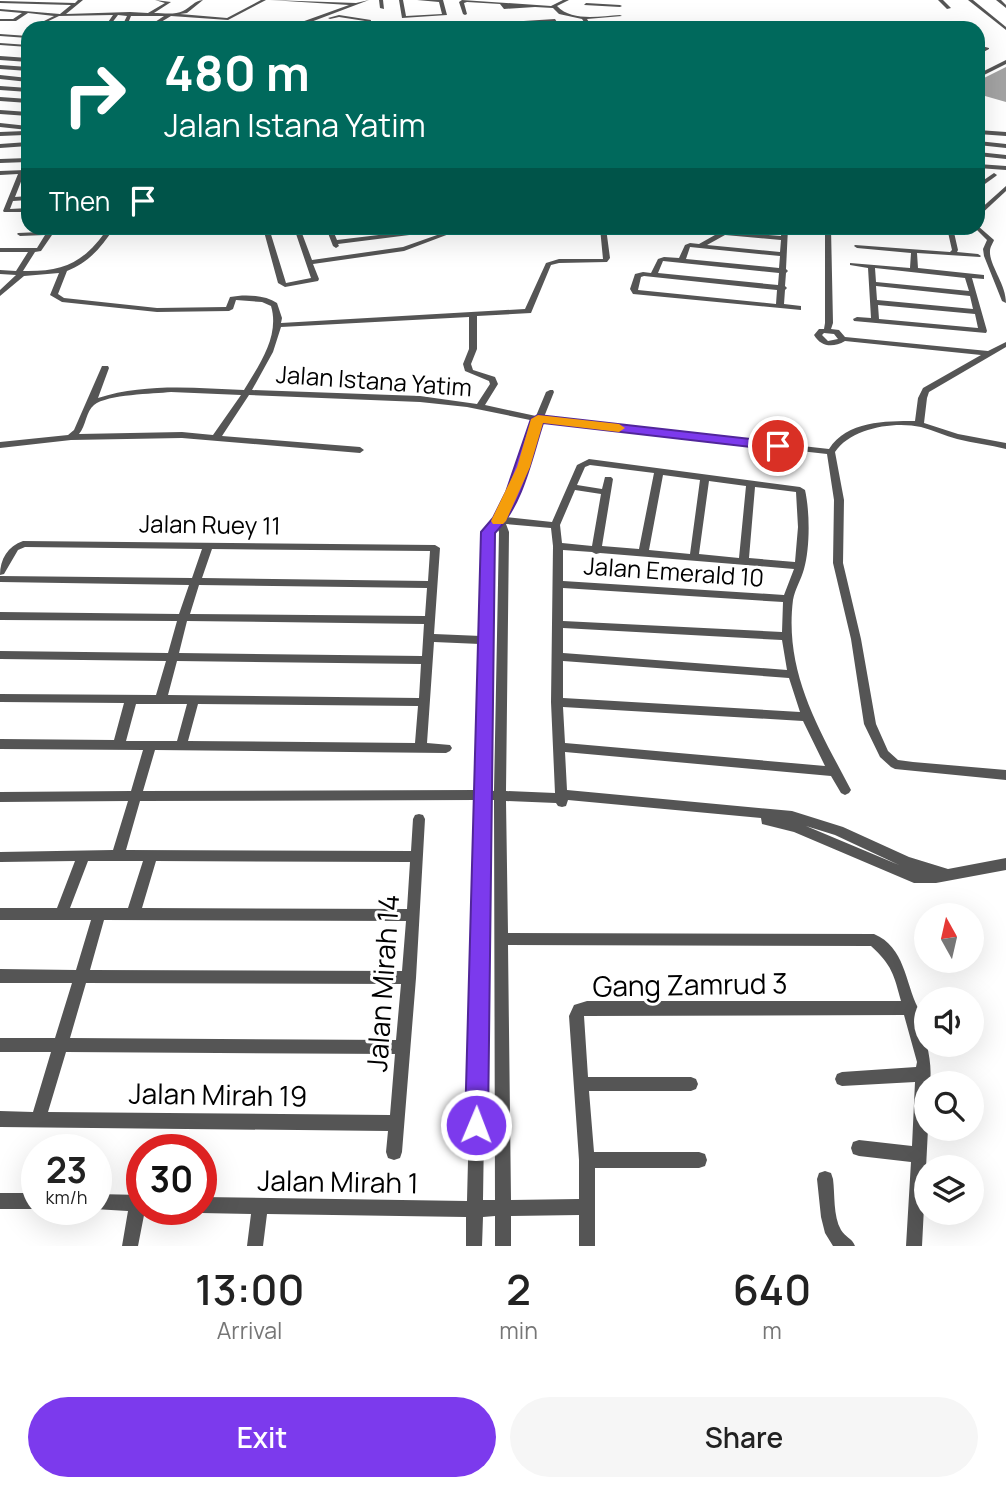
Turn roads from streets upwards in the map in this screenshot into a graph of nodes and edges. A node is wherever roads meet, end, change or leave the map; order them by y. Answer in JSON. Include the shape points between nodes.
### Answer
{"nodes":[{"id":1,"x":103,"y":0,"type":"edge"},
{"id":2,"x":157,"y":0,"type":"edge"},
{"id":3,"x":201,"y":0,"type":"edge"},
{"id":4,"x":264,"y":0,"type":"edge"},
{"id":5,"x":274,"y":0,"type":"edge"},
{"id":6,"x":367,"y":0,"type":"edge"},
{"id":7,"x":382,"y":0,"type":"edge"},
{"id":8,"x":401,"y":0,"type":"edge"},
{"id":9,"x":420,"y":0,"type":"edge"},
{"id":10,"x":567,"y":0,"type":"edge"},
{"id":11,"x":940,"y":0,"type":"edge"},
{"id":12,"x":970,"y":0,"type":"edge"},
{"id":13,"x":998,"y":0,"type":"edge"},
{"id":14,"x":81,"y":1,"type":"edge"},
{"id":15,"x":330,"y":1,"type":"edge"},
{"id":16,"x":441,"y":1,"type":"edge"},
{"id":17,"x":464,"y":1,"type":"edge"},
{"id":18,"x":0,"y":2,"type":"edge"},
{"id":19,"x":481,"y":2,"type":"junction"},
{"id":20,"x":587,"y":2,"type":"edge"},
{"id":21,"x":10,"y":4,"type":"junction"},
{"id":22,"x":356,"y":4,"type":"junction"},
{"id":23,"x":504,"y":6,"type":"junction"},
{"id":24,"x":620,"y":6,"type":"dead end"},
{"id":25,"x":555,"y":7,"type":"junction"},
{"id":26,"x":1006,"y":7,"type":"edge"},
{"id":27,"x":382,"y":8,"type":"dead end"},
{"id":28,"x":949,"y":8,"type":"dead end"},
{"id":29,"x":0,"y":10,"type":"edge"},
{"id":30,"x":242,"y":11,"type":"junction"},
{"id":31,"x":27,"y":12,"type":"junction"},
{"id":32,"x":130,"y":13,"type":"junction"},
{"id":33,"x":150,"y":13,"type":"junction"},
{"id":34,"x":204,"y":13,"type":"dead end"},
{"id":35,"x":486,"y":13,"type":"dead end"},
{"id":36,"x":564,"y":13,"type":"junction"},
{"id":37,"x":117,"y":14,"type":"junction"},
{"id":38,"x":465,"y":14,"type":"dead end"},
{"id":39,"x":539,"y":14,"type":"dead end"},
{"id":40,"x":60,"y":15,"type":"junction"},
{"id":41,"x":170,"y":15,"type":"junction"},
{"id":42,"x":236,"y":15,"type":"junction"},
{"id":43,"x":619,"y":15,"type":"dead end"},
{"id":44,"x":425,"y":16,"type":"junction"},
{"id":45,"x":190,"y":18,"type":"junction"},
{"id":46,"x":586,"y":18,"type":"junction"},
{"id":47,"x":228,"y":19,"type":"junction"},
{"id":48,"x":0,"y":20,"type":"edge"},
{"id":49,"x":47,"y":21,"type":"edge"},
{"id":50,"x":112,"y":21,"type":"edge"},
{"id":51,"x":126,"y":21,"type":"edge"},
{"id":52,"x":160,"y":21,"type":"edge"},
{"id":53,"x":188,"y":21,"type":"edge"},
{"id":54,"x":314,"y":21,"type":"edge"},
{"id":55,"x":322,"y":21,"type":"edge"},
{"id":56,"x":355,"y":21,"type":"edge"},
{"id":57,"x":509,"y":21,"type":"edge"},
{"id":58,"x":513,"y":21,"type":"edge"},
{"id":59,"x":532,"y":21,"type":"edge"},
{"id":60,"x":556,"y":21,"type":"edge"},
{"id":61,"x":587,"y":21,"type":"edge"},
{"id":62,"x":1006,"y":29,"type":"edge"},
{"id":63,"x":21,"y":33,"type":"edge"},
{"id":64,"x":0,"y":35,"type":"edge"},
{"id":65,"x":15,"y":36,"type":"junction"},
{"id":66,"x":21,"y":36,"type":"edge"},
{"id":67,"x":0,"y":47,"type":"edge"},
{"id":68,"x":21,"y":47,"type":"edge"},
{"id":69,"x":0,"y":58,"type":"edge"},
{"id":70,"x":21,"y":60,"type":"edge"},
{"id":71,"x":1006,"y":62,"type":"edge"},
{"id":72,"x":986,"y":66,"type":"dead end"},
{"id":73,"x":0,"y":67,"type":"edge"},
{"id":74,"x":21,"y":68,"type":"edge"},
{"id":75,"x":994,"y":68,"type":"junction"},
{"id":76,"x":985,"y":72,"type":"edge"},
{"id":77,"x":0,"y":78,"type":"edge"},
{"id":78,"x":21,"y":80,"type":"edge"},
{"id":79,"x":0,"y":88,"type":"edge"},
{"id":80,"x":21,"y":90,"type":"edge"},
{"id":81,"x":0,"y":99,"type":"edge"},
{"id":82,"x":21,"y":100,"type":"edge"},
{"id":83,"x":0,"y":112,"type":"edge"},
{"id":84,"x":8,"y":113,"type":"junction"},
{"id":85,"x":21,"y":114,"type":"edge"},
{"id":86,"x":0,"y":118,"type":"edge"},
{"id":87,"x":0,"y":125,"type":"edge"},
{"id":88,"x":21,"y":129,"type":"edge"},
{"id":89,"x":21,"y":131,"type":"edge"},
{"id":90,"x":985,"y":132,"type":"edge"},
{"id":91,"x":0,"y":134,"type":"edge"},
{"id":92,"x":1006,"y":134,"type":"edge"},
{"id":93,"x":21,"y":144,"type":"edge"},
{"id":94,"x":985,"y":144,"type":"edge"},
{"id":95,"x":0,"y":146,"type":"edge"},
{"id":96,"x":1006,"y":146,"type":"edge"},
{"id":97,"x":985,"y":154,"type":"edge"},
{"id":98,"x":1006,"y":156,"type":"edge"},
{"id":99,"x":21,"y":160,"type":"edge"},
{"id":100,"x":0,"y":161,"type":"edge"},
{"id":101,"x":985,"y":166,"type":"edge"},
{"id":102,"x":1006,"y":168,"type":"edge"},
{"id":103,"x":21,"y":172,"type":"edge"},
{"id":104,"x":0,"y":173,"type":"edge"},
{"id":105,"x":21,"y":178,"type":"edge"},
{"id":106,"x":16,"y":185,"type":"junction"},
{"id":107,"x":21,"y":185,"type":"edge"},
{"id":108,"x":1006,"y":188,"type":"edge"},
{"id":109,"x":21,"y":198,"type":"edge"},
{"id":110,"x":11,"y":199,"type":"junction"},
{"id":111,"x":4,"y":207,"type":"edge"},
{"id":112,"x":985,"y":208,"type":"edge"},
{"id":113,"x":21,"y":211,"type":"edge"},
{"id":114,"x":985,"y":234,"type":"edge"},
{"id":115,"x":48,"y":235,"type":"edge"},
{"id":116,"x":107,"y":235,"type":"edge"},
{"id":117,"x":268,"y":235,"type":"edge"},
{"id":118,"x":299,"y":235,"type":"edge"},
{"id":119,"x":332,"y":235,"type":"edge"},
{"id":120,"x":392,"y":235,"type":"edge"},
{"id":121,"x":444,"y":235,"type":"edge"},
{"id":122,"x":604,"y":235,"type":"edge"},
{"id":123,"x":717,"y":235,"type":"edge"},
{"id":124,"x":762,"y":235,"type":"edge"},
{"id":125,"x":828,"y":235,"type":"edge"},
{"id":126,"x":872,"y":235,"type":"edge"},
{"id":127,"x":952,"y":235,"type":"edge"},
{"id":128,"x":785,"y":238,"type":"joint"},
{"id":129,"x":334,"y":242,"type":"junction"},
{"id":130,"x":700,"y":246,"type":"junction"},
{"id":131,"x":857,"y":246,"type":"dead end"},
{"id":132,"x":873,"y":247,"type":"junction"},
{"id":133,"x":0,"y":250,"type":"edge"},
{"id":134,"x":33,"y":250,"type":"junction"},
{"id":135,"x":915,"y":251,"type":"junction"},
{"id":136,"x":784,"y":254,"type":"junction"},
{"id":137,"x":952,"y":254,"type":"junction"},
{"id":138,"x":978,"y":256,"type":"dead end"},
{"id":139,"x":341,"y":258,"type":"junction"},
{"id":140,"x":682,"y":261,"type":"junction"},
{"id":141,"x":309,"y":263,"type":"junction"},
{"id":142,"x":852,"y":264,"type":"dead end"},
{"id":143,"x":871,"y":266,"type":"junction"},
{"id":144,"x":0,"y":269,"type":"edge"},
{"id":145,"x":912,"y":270,"type":"junction"},
{"id":146,"x":21,"y":271,"type":"junction"},
{"id":147,"x":64,"y":271,"type":"junction"},
{"id":148,"x":784,"y":271,"type":"junction"},
{"id":149,"x":928,"y":271,"type":"junction"},
{"id":150,"x":994,"y":273,"type":"junction"},
{"id":151,"x":1006,"y":274,"type":"edge"},
{"id":152,"x":654,"y":275,"type":"junction"},
{"id":153,"x":968,"y":275,"type":"junction"},
{"id":154,"x":981,"y":277,"type":"dead end"},
{"id":155,"x":873,"y":284,"type":"junction"},
{"id":156,"x":911,"y":288,"type":"junction"},
{"id":157,"x":783,"y":289,"type":"junction"},
{"id":158,"x":931,"y":289,"type":"junction"},
{"id":159,"x":0,"y":294,"type":"edge"},
{"id":160,"x":972,"y":294,"type":"junction"},
{"id":161,"x":1006,"y":301,"type":"edge"},
{"id":162,"x":874,"y":303,"type":"junction"},
{"id":163,"x":780,"y":306,"type":"junction"},
{"id":164,"x":798,"y":307,"type":"dead end"},
{"id":165,"x":977,"y":312,"type":"junction"},
{"id":166,"x":473,"y":314,"type":"junction"},
{"id":167,"x":857,"y":319,"type":"dead end"},
{"id":168,"x":875,"y":320,"type":"junction"},
{"id":169,"x":279,"y":325,"type":"junction"},
{"id":170,"x":1006,"y":344,"type":"edge"},
{"id":171,"x":988,"y":353,"type":"junction"},
{"id":172,"x":105,"y":368,"type":"dead end"},
{"id":173,"x":247,"y":392,"type":"junction"},
{"id":174,"x":550,"y":392,"type":"dead end"},
{"id":175,"x":92,"y":402,"type":"junction"},
{"id":176,"x":480,"y":406,"type":"junction"},
{"id":177,"x":538,"y":419,"type":"junction"},
{"id":178,"x":919,"y":424,"type":"junction"},
{"id":179,"x":217,"y":436,"type":"junction"},
{"id":180,"x":71,"y":437,"type":"junction"},
{"id":181,"x":0,"y":445,"type":"edge"},
{"id":182,"x":1006,"y":446,"type":"edge"},
{"id":183,"x":360,"y":450,"type":"dead end"},
{"id":184,"x":831,"y":452,"type":"junction"},
{"id":185,"x":659,"y":471,"type":"junction"},
{"id":186,"x":705,"y":477,"type":"junction"},
{"id":187,"x":608,"y":479,"type":"dead end"},
{"id":188,"x":751,"y":484,"type":"junction"},
{"id":189,"x":571,"y":487,"type":"junction"},
{"id":190,"x":605,"y":492,"type":"junction"},
{"id":191,"x":499,"y":520,"type":"junction"},
{"id":192,"x":555,"y":525,"type":"junction"},
{"id":193,"x":208,"y":545,"type":"junction"},
{"id":194,"x":558,"y":546,"type":"junction"},
{"id":195,"x":596,"y":551,"type":"junction"},
{"id":196,"x":643,"y":554,"type":"junction"},
{"id":197,"x":694,"y":558,"type":"junction"},
{"id":198,"x":744,"y":561,"type":"junction"},
{"id":199,"x":800,"y":566,"type":"junction"},
{"id":200,"x":0,"y":572,"type":"edge"},
{"id":201,"x":0,"y":579,"type":"edge"},
{"id":202,"x":196,"y":582,"type":"junction"},
{"id":203,"x":558,"y":584,"type":"junction"},
{"id":204,"x":432,"y":585,"type":"junction"},
{"id":205,"x":788,"y":599,"type":"junction"},
{"id":206,"x":0,"y":616,"type":"edge"},
{"id":207,"x":183,"y":618,"type":"junction"},
{"id":208,"x":429,"y":620,"type":"junction"},
{"id":209,"x":558,"y":624,"type":"junction"},
{"id":210,"x":789,"y":636,"type":"junction"},
{"id":211,"x":429,"y":638,"type":"junction"},
{"id":212,"x":485,"y":639,"type":"junction"},
{"id":213,"x":501,"y":640,"type":"junction"},
{"id":214,"x":0,"y":655,"type":"edge"},
{"id":215,"x":171,"y":657,"type":"junction"},
{"id":216,"x":557,"y":657,"type":"junction"},
{"id":217,"x":427,"y":660,"type":"junction"},
{"id":218,"x":792,"y":674,"type":"junction"},
{"id":219,"x":0,"y":698,"type":"edge"},
{"id":220,"x":131,"y":699,"type":"junction"},
{"id":221,"x":160,"y":699,"type":"junction"},
{"id":222,"x":193,"y":701,"type":"junction"},
{"id":223,"x":424,"y":702,"type":"junction"},
{"id":224,"x":557,"y":702,"type":"junction"},
{"id":225,"x":807,"y":718,"type":"junction"},
{"id":226,"x":0,"y":744,"type":"edge"},
{"id":227,"x":119,"y":744,"type":"junction"},
{"id":228,"x":150,"y":746,"type":"junction"},
{"id":229,"x":181,"y":746,"type":"junction"},
{"id":230,"x":421,"y":747,"type":"junction"},
{"id":231,"x":560,"y":747,"type":"junction"},
{"id":232,"x":446,"y":748,"type":"dead end"},
{"id":233,"x":835,"y":772,"type":"junction"},
{"id":234,"x":1006,"y":775,"type":"edge"},
{"id":235,"x":845,"y":790,"type":"dead end"},
{"id":236,"x":482,"y":795,"type":"junction"},
{"id":237,"x":500,"y":796,"type":"junction"},
{"id":238,"x":0,"y":797,"type":"edge"},
{"id":239,"x":134,"y":798,"type":"junction"},
{"id":240,"x":560,"y":799,"type":"junction"},
{"id":241,"x":419,"y":819,"type":"dead end"},
{"id":242,"x":118,"y":855,"type":"junction"},
{"id":243,"x":82,"y":856,"type":"junction"},
{"id":244,"x":0,"y":857,"type":"edge"},
{"id":245,"x":151,"y":857,"type":"junction"},
{"id":246,"x":416,"y":857,"type":"junction"},
{"id":247,"x":1006,"y":864,"type":"edge"},
{"id":248,"x":0,"y":914,"type":"edge"},
{"id":249,"x":61,"y":915,"type":"junction"},
{"id":250,"x":134,"y":915,"type":"junction"},
{"id":251,"x":412,"y":915,"type":"junction"},
{"id":252,"x":99,"y":916,"type":"junction"},
{"id":253,"x":502,"y":939,"type":"junction"},
{"id":254,"x":0,"y":976,"type":"edge"},
{"id":255,"x":81,"y":976,"type":"junction"},
{"id":256,"x":409,"y":978,"type":"junction"},
{"id":257,"x":911,"y":1008,"type":"junction"},
{"id":258,"x":0,"y":1045,"type":"edge"},
{"id":259,"x":61,"y":1045,"type":"junction"},
{"id":260,"x":402,"y":1047,"type":"junction"},
{"id":261,"x":925,"y":1071,"type":"edge"},
{"id":262,"x":914,"y":1075,"type":"edge"},
{"id":263,"x":842,"y":1079,"type":"dead end"},
{"id":264,"x":582,"y":1084,"type":"junction"},
{"id":265,"x":691,"y":1084,"type":"dead end"},
{"id":266,"x":39,"y":1118,"type":"junction"},
{"id":267,"x":0,"y":1119,"type":"edge"},
{"id":268,"x":396,"y":1123,"type":"junction"},
{"id":269,"x":859,"y":1148,"type":"dead end"},
{"id":270,"x":394,"y":1152,"type":"dead end"},
{"id":271,"x":914,"y":1155,"type":"edge"},
{"id":272,"x":587,"y":1160,"type":"junction"},
{"id":273,"x":699,"y":1160,"type":"dead end"},
{"id":274,"x":825,"y":1179,"type":"dead end"},
{"id":275,"x":0,"y":1201,"type":"edge"},
{"id":276,"x":21,"y":1201,"type":"edge"},
{"id":277,"x":217,"y":1206,"type":"edge"},
{"id":278,"x":503,"y":1206,"type":"junction"},
{"id":279,"x":260,"y":1207,"type":"junction"},
{"id":280,"x":585,"y":1207,"type":"junction"},
{"id":281,"x":475,"y":1208,"type":"junction"},
{"id":282,"x":135,"y":1225,"type":"edge"},
{"id":283,"x":915,"y":1225,"type":"edge"},
{"id":284,"x":130,"y":1246,"type":"edge"},
{"id":285,"x":255,"y":1246,"type":"edge"},
{"id":286,"x":474,"y":1246,"type":"edge"},
{"id":287,"x":503,"y":1246,"type":"edge"},
{"id":288,"x":587,"y":1246,"type":"edge"},
{"id":289,"x":847,"y":1246,"type":"edge"},
{"id":290,"x":914,"y":1246,"type":"edge"}],
"edges":[{"from":1,"to":14,"type":"street"},
{"from":2,"to":33,"type":"street","via":[[169,2]]},
{"from":3,"to":41,"type":"street","via":[[185,12]]},
{"from":4,"to":30,"type":"street"},
{"from":5,"to":15,"type":"street"},
{"from":6,"to":22,"type":"street"},
{"from":7,"to":27,"type":"street"},
{"from":8,"to":44,"type":"street","via":[[404,17]]},
{"from":9,"to":16,"type":"street"},
{"from":9,"to":44,"type":"street"},
{"from":10,"to":25,"type":"street"},
{"from":11,"to":28,"type":"street"},
{"from":12,"to":62,"type":"street"},
{"from":13,"to":26,"type":"street"},
{"from":14,"to":21,"type":"street"},
{"from":14,"to":40,"type":"street"},
{"from":15,"to":22,"type":"street"},
{"from":16,"to":17,"type":"street"},
{"from":16,"to":44,"type":"street","via":[[445,15]]},
{"from":17,"to":19,"type":"street"},
{"from":17,"to":38,"type":"street"},
{"from":18,"to":21,"type":"street"},
{"from":19,"to":23,"type":"street"},
{"from":19,"to":35,"type":"street"},
{"from":20,"to":24,"type":"street"},
{"from":20,"to":36,"type":"street"},
{"from":21,"to":29,"type":"street"},
{"from":22,"to":54,"type":"street"},
{"from":23,"to":25,"type":"street"},
{"from":23,"to":57,"type":"street"},
{"from":25,"to":36,"type":"street"},
{"from":29,"to":31,"type":"street"},
{"from":30,"to":42,"type":"street"},
{"from":30,"to":47,"type":"street","via":[[251,14]]},
{"from":31,"to":40,"type":"street"},
{"from":31,"to":48,"type":"street","via":[[14,20]]},
{"from":32,"to":33,"type":"street"},
{"from":32,"to":37,"type":"street"},
{"from":32,"to":51,"type":"street"},
{"from":33,"to":41,"type":"street"},
{"from":34,"to":42,"type":"street"},
{"from":36,"to":46,"type":"street"},
{"from":37,"to":40,"type":"street"},
{"from":37,"to":50,"type":"street"},
{"from":39,"to":58,"type":"street"},
{"from":40,"to":49,"type":"street"},
{"from":41,"to":45,"type":"street"},
{"from":41,"to":52,"type":"street"},
{"from":42,"to":47,"type":"street"},
{"from":43,"to":46,"type":"street"},
{"from":45,"to":47,"type":"street"},
{"from":45,"to":53,"type":"street"},
{"from":46,"to":61,"type":"street"},
{"from":55,"to":56,"type":"street","via":[[339,16]]},
{"from":59,"to":60,"type":"street"},
{"from":63,"to":65,"type":"street"},
{"from":64,"to":65,"type":"street"},
{"from":65,"to":66,"type":"street"},
{"from":67,"to":68,"type":"street"},
{"from":69,"to":70,"type":"street"},
{"from":71,"to":75,"type":"street"},
{"from":72,"to":75,"type":"street"},
{"from":73,"to":74,"type":"street"},
{"from":75,"to":76,"type":"street"},
{"from":77,"to":78,"type":"street"},
{"from":79,"to":80,"type":"street"},
{"from":81,"to":82,"type":"street"},
{"from":83,"to":84,"type":"street"},
{"from":84,"to":85,"type":"street"},
{"from":84,"to":86,"type":"street"},
{"from":87,"to":88,"type":"street"},
{"from":89,"to":91,"type":"street"},
{"from":90,"to":92,"type":"street"},
{"from":93,"to":95,"type":"street"},
{"from":94,"to":96,"type":"street"},
{"from":97,"to":98,"type":"street"},
{"from":99,"to":100,"type":"street"},
{"from":101,"to":102,"type":"street"},
{"from":103,"to":104,"type":"street"},
{"from":105,"to":106,"type":"street"},
{"from":106,"to":107,"type":"street"},
{"from":106,"to":110,"type":"street"},
{"from":108,"to":112,"type":"street"},
{"from":109,"to":110,"type":"street"},
{"from":110,"to":111,"type":"street"},
{"from":111,"to":113,"type":"street","via":[[8,212]]},
{"from":114,"to":150,"type":"street","via":[[991,240],[986,249]]},
{"from":115,"to":134,"type":"street","via":[[39,250]]},
{"from":116,"to":147,"type":"street","via":[[100,247]]},
{"from":117,"to":141,"type":"street","via":[[282,283],[314,280]]},
{"from":118,"to":141,"type":"street"},
{"from":119,"to":129,"type":"street"},
{"from":120,"to":129,"type":"street"},
{"from":121,"to":139,"type":"street","via":[[410,248]]},
{"from":122,"to":166,"type":"street","via":[[605,261],[551,262],[528,311]]},
{"from":123,"to":130,"type":"street"},
{"from":124,"to":128,"type":"street"},
{"from":125,"to":171,"type":"street","via":[[827,331],[819,333],[820,340]]},
{"from":126,"to":132,"type":"street"},
{"from":127,"to":137,"type":"street"},
{"from":128,"to":136,"type":"street"},
{"from":129,"to":139,"type":"street"},
{"from":130,"to":136,"type":"street"},
{"from":130,"to":140,"type":"street","via":[[687,246]]},
{"from":131,"to":132,"type":"street"},
{"from":132,"to":135,"type":"street"},
{"from":133,"to":134,"type":"street"},
{"from":134,"to":146,"type":"street"},
{"from":135,"to":137,"type":"street"},
{"from":135,"to":145,"type":"street"},
{"from":136,"to":148,"type":"street"},
{"from":137,"to":138,"type":"street"},
{"from":139,"to":141,"type":"street"},
{"from":140,"to":148,"type":"street"},
{"from":140,"to":152,"type":"street","via":[[660,260]]},
{"from":142,"to":143,"type":"street"},
{"from":143,"to":145,"type":"street"},
{"from":143,"to":155,"type":"street"},
{"from":144,"to":146,"type":"street"},
{"from":145,"to":149,"type":"street"},
{"from":145,"to":156,"type":"street"},
{"from":146,"to":147,"type":"street"},
{"from":146,"to":159,"type":"street"},
{"from":147,"to":169,"type":"street","via":[[54,295],[62,300],[198,311],[229,309],[234,299],[256,299],[274,306]]},
{"from":148,"to":157,"type":"street"},
{"from":149,"to":153,"type":"street"},
{"from":149,"to":158,"type":"street"},
{"from":150,"to":151,"type":"street"},
{"from":150,"to":161,"type":"street"},
{"from":152,"to":157,"type":"street"},
{"from":152,"to":163,"type":"street","via":[[638,276],[634,291]]},
{"from":153,"to":154,"type":"street"},
{"from":153,"to":160,"type":"street"},
{"from":155,"to":156,"type":"street"},
{"from":155,"to":162,"type":"street"},
{"from":156,"to":158,"type":"street"},
{"from":157,"to":163,"type":"street"},
{"from":158,"to":160,"type":"street"},
{"from":160,"to":165,"type":"street"},
{"from":162,"to":165,"type":"street"},
{"from":162,"to":168,"type":"street"},
{"from":163,"to":164,"type":"street"},
{"from":165,"to":168,"type":"street","via":[[983,331]]},
{"from":166,"to":169,"type":"street"},
{"from":166,"to":176,"type":"street","via":[[469,371],[492,379],[494,384]]},
{"from":167,"to":168,"type":"street"},
{"from":169,"to":173,"type":"street","via":[[276,340]]},
{"from":170,"to":171,"type":"street"},
{"from":171,"to":178,"type":"street","via":[[926,390]]},
{"from":172,"to":175,"type":"street"},
{"from":173,"to":175,"type":"street","name":"Jalan Istana Yatim","via":[[136,391]]},
{"from":173,"to":176,"type":"street","name":"Jalan Istana Yatim","via":[[392,397]]},
{"from":173,"to":179,"type":"street"},
{"from":174,"to":177,"type":"street"},
{"from":175,"to":180,"type":"street"},
{"from":176,"to":177,"type":"street","name":"Jalan Istana Yatim"},
{"from":177,"to":184,"type":"street","name":"Jalan Istana Yatim"},
{"from":177,"to":191,"type":"street"},
{"from":178,"to":182,"type":"street"},
{"from":178,"to":184,"type":"street","via":[[850,433],[835,443]]},
{"from":179,"to":180,"type":"street"},
{"from":179,"to":183,"type":"street"},
{"from":180,"to":181,"type":"street"},
{"from":184,"to":234,"type":"street","via":[[839,500],[838,562],[870,724],[884,754],[895,764]]},
{"from":185,"to":186,"type":"street"},
{"from":185,"to":189,"type":"street","via":[[585,463]]},
{"from":185,"to":196,"type":"street"},
{"from":186,"to":188,"type":"street"},
{"from":186,"to":197,"type":"street"},
{"from":187,"to":190,"type":"street"},
{"from":188,"to":198,"type":"street"},
{"from":188,"to":199,"type":"street","via":[[802,492]]},
{"from":189,"to":190,"type":"street"},
{"from":189,"to":192,"type":"street"},
{"from":190,"to":195,"type":"street"},
{"from":191,"to":192,"type":"street"},
{"from":191,"to":212,"type":"street","via":[[488,532]]},
{"from":191,"to":213,"type":"street","via":[[504,532]]},
{"from":192,"to":194,"type":"street"},
{"from":193,"to":200,"type":"street","name":"Jalan Ruey 11","via":[[23,544],[15,548]]},
{"from":193,"to":202,"type":"street"},
{"from":193,"to":204,"type":"street","name":"Jalan Ruey 11","via":[[435,548]]},
{"from":194,"to":195,"type":"street"},
{"from":194,"to":203,"type":"street"},
{"from":195,"to":196,"type":"street"},
{"from":196,"to":197,"type":"street"},
{"from":197,"to":198,"type":"street"},
{"from":198,"to":199,"type":"street"},
{"from":199,"to":205,"type":"street"},
{"from":201,"to":202,"type":"street"},
{"from":202,"to":204,"type":"street"},
{"from":202,"to":207,"type":"street"},
{"from":203,"to":205,"type":"street","name":"Jalan Emerald 10"},
{"from":203,"to":209,"type":"street"},
{"from":204,"to":208,"type":"street"},
{"from":205,"to":210,"type":"street"},
{"from":206,"to":207,"type":"street"},
{"from":207,"to":208,"type":"street"},
{"from":207,"to":215,"type":"street"},
{"from":208,"to":211,"type":"street"},
{"from":209,"to":210,"type":"street"},
{"from":209,"to":216,"type":"street"},
{"from":210,"to":218,"type":"street"},
{"from":211,"to":212,"type":"street"},
{"from":211,"to":217,"type":"street"},
{"from":212,"to":213,"type":"street"},
{"from":212,"to":236,"type":"street"},
{"from":213,"to":237,"type":"street"},
{"from":214,"to":215,"type":"street"},
{"from":215,"to":217,"type":"street"},
{"from":215,"to":221,"type":"street"},
{"from":216,"to":218,"type":"street"},
{"from":216,"to":224,"type":"street"},
{"from":217,"to":223,"type":"street"},
{"from":218,"to":225,"type":"street"},
{"from":219,"to":220,"type":"street"},
{"from":220,"to":221,"type":"street"},
{"from":220,"to":227,"type":"street"},
{"from":221,"to":222,"type":"street"},
{"from":222,"to":223,"type":"street"},
{"from":222,"to":229,"type":"street"},
{"from":223,"to":230,"type":"street"},
{"from":224,"to":225,"type":"street"},
{"from":224,"to":231,"type":"street"},
{"from":225,"to":233,"type":"street"},
{"from":226,"to":227,"type":"street"},
{"from":227,"to":228,"type":"street"},
{"from":228,"to":229,"type":"street"},
{"from":228,"to":239,"type":"street"},
{"from":229,"to":230,"type":"street"},
{"from":230,"to":232,"type":"street"},
{"from":231,"to":233,"type":"street"},
{"from":231,"to":240,"type":"street"},
{"from":233,"to":235,"type":"street"},
{"from":236,"to":237,"type":"street"},
{"from":236,"to":239,"type":"street"},
{"from":236,"to":281,"type":"street"},
{"from":237,"to":240,"type":"street"},
{"from":237,"to":253,"type":"street"},
{"from":238,"to":239,"type":"street"},
{"from":239,"to":242,"type":"street"},
{"from":240,"to":247,"type":"street","via":[[776,817],[875,855],[914,877]]},
{"from":241,"to":246,"type":"street","name":"Jalan Mirah 14"},
{"from":242,"to":243,"type":"street"},
{"from":242,"to":245,"type":"street"},
{"from":243,"to":244,"type":"street"},
{"from":243,"to":249,"type":"street"},
{"from":245,"to":246,"type":"street"},
{"from":245,"to":250,"type":"street"},
{"from":246,"to":251,"type":"street","name":"Jalan Mirah 14"},
{"from":248,"to":249,"type":"street"},
{"from":249,"to":252,"type":"street"},
{"from":250,"to":251,"type":"street"},
{"from":250,"to":252,"type":"street"},
{"from":251,"to":256,"type":"street","name":"Jalan Mirah 14"},
{"from":252,"to":255,"type":"street"},
{"from":253,"to":257,"type":"street","via":[[874,940],[891,955]]},
{"from":253,"to":278,"type":"street"},
{"from":254,"to":255,"type":"street"},
{"from":255,"to":256,"type":"street"},
{"from":255,"to":259,"type":"street"},
{"from":256,"to":260,"type":"street","name":"Jalan Mirah 14"},
{"from":257,"to":261,"type":"street"},
{"from":257,"to":264,"type":"street","name":"Gang Zamrud 3","via":[[587,1008],[576,1016]]},
{"from":258,"to":259,"type":"street"},
{"from":259,"to":260,"type":"street"},
{"from":259,"to":266,"type":"street"},
{"from":260,"to":268,"type":"street","name":"Jalan Mirah 14"},
{"from":262,"to":263,"type":"street"},
{"from":264,"to":265,"type":"street"},
{"from":264,"to":272,"type":"street","name":"Gang Zamrud 3"},
{"from":266,"to":267,"type":"street","name":"Jalan Mirah 19"},
{"from":266,"to":268,"type":"street","name":"Jalan Mirah 19"},
{"from":268,"to":270,"type":"street","name":"Jalan Mirah 14"},
{"from":269,"to":271,"type":"street"},
{"from":272,"to":273,"type":"street"},
{"from":272,"to":280,"type":"street","name":"Gang Zamrud 3"},
{"from":274,"to":289,"type":"street","via":[[831,1228]]},
{"from":275,"to":276,"type":"street"},
{"from":277,"to":279,"type":"street","name":"Jalan Mirah 1"},
{"from":278,"to":280,"type":"street","name":"Jalan Mirah 1"},
{"from":278,"to":281,"type":"street","name":"Jalan Mirah 1"},
{"from":278,"to":287,"type":"street"},
{"from":279,"to":281,"type":"street","name":"Jalan Mirah 1"},
{"from":279,"to":285,"type":"street"},
{"from":280,"to":288,"type":"street","name":"Gang Zamrud 3"},
{"from":281,"to":286,"type":"street"},
{"from":282,"to":284,"type":"street"},
{"from":283,"to":290,"type":"street"}]}
